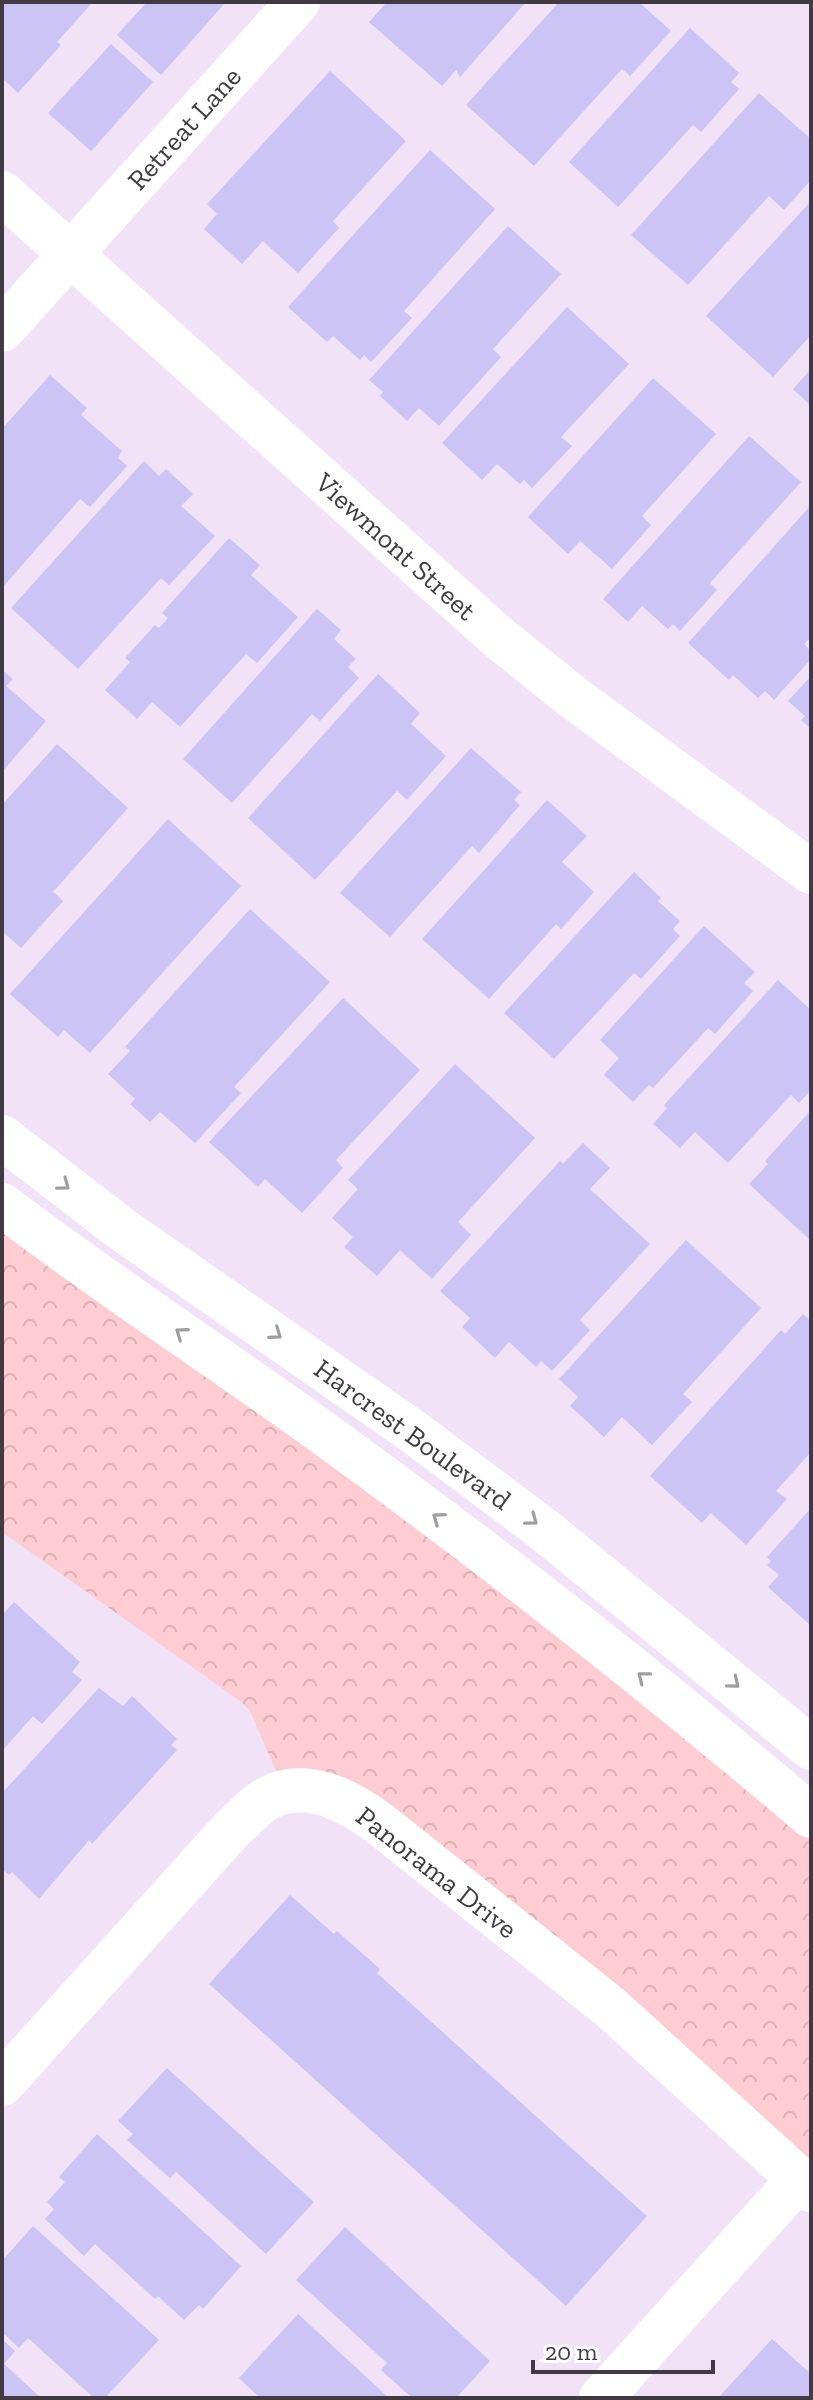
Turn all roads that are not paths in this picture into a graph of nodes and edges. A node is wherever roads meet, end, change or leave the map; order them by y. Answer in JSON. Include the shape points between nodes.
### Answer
{"nodes":[{"id":1,"x":298,"y":2,"type":"edge"},
{"id":2,"x":2,"y":193,"type":"edge"},
{"id":3,"x":69,"y":254,"type":"junction"},
{"id":4,"x":2,"y":330,"type":"edge"},
{"id":5,"x":811,"y":872,"type":"edge"},
{"id":6,"x":2,"y":1137,"type":"edge"},
{"id":7,"x":2,"y":1205,"type":"edge"},
{"id":8,"x":811,"y":1748,"type":"edge"},
{"id":9,"x":811,"y":1816,"type":"edge"},
{"id":10,"x":2,"y":2084,"type":"edge"},
{"id":11,"x":805,"y":2184,"type":"edge"},
{"id":12,"x":601,"y":2398,"type":"edge"}],
"edges":[{"from":1,"to":3,"type":"street","name":"Retreat Lane"},
{"from":2,"to":3,"type":"street","name":"Viewmont Street"},
{"from":3,"to":4,"type":"street","name":"Retreat Lane"},
{"from":3,"to":5,"type":"street","name":"Viewmont Street","via":[[531,665]]},
{"from":6,"to":8,"type":"street","name":"Harcrest Boulevard","one_way":true,"via":[[123,1230],[543,1529]]},
{"from":9,"to":7,"type":"street","name":"Harcrest Boulevard","one_way":true,"via":[[469,1541]]},
{"from":10,"to":11,"type":"street","name":"Panorama Drive","via":[[232,1829],[268,1798],[322,1792],[359,1808],[611,2008]]},
{"from":11,"to":12,"type":"street"}]}
